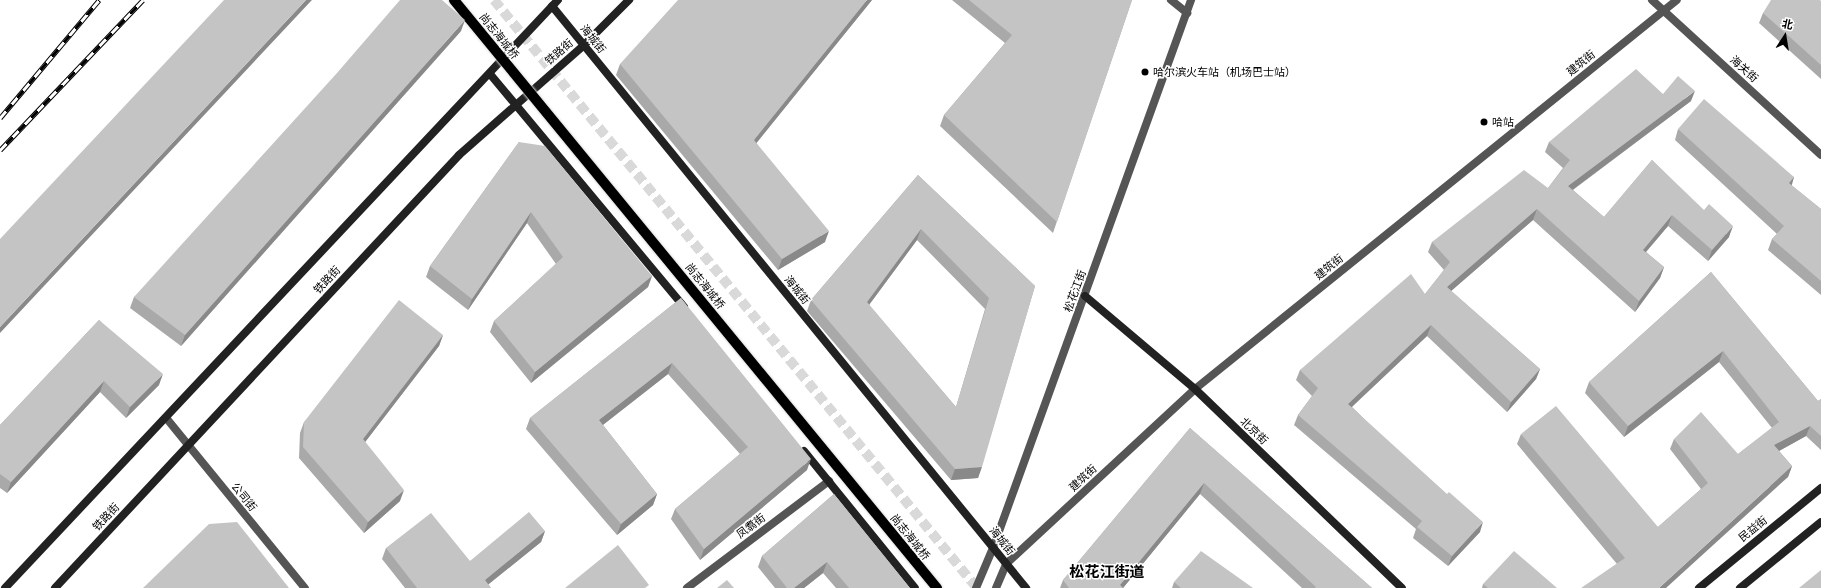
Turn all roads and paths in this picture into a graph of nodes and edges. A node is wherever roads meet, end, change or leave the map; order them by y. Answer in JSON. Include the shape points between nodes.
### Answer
{"nodes":[{"id":1,"x":454,"y":0,"type":"edge"},
{"id":2,"x":629,"y":0,"type":"edge"},
{"id":3,"x":1171,"y":0,"type":"edge"},
{"id":4,"x":1191,"y":0,"type":"edge"},
{"id":5,"x":1652,"y":0,"type":"edge"},
{"id":6,"x":1677,"y":0,"type":"edge"},
{"id":7,"x":555,"y":3,"type":"edge"},
{"id":8,"x":1664,"y":10,"type":"junction"},
{"id":9,"x":1187,"y":13,"type":"junction"},
{"id":10,"x":584,"y":45,"type":"junction"},
{"id":11,"x":490,"y":74,"type":"junction"},
{"id":12,"x":516,"y":105,"type":"junction"},
{"id":13,"x":1821,"y":155,"type":"edge"},
{"id":14,"x":1085,"y":296,"type":"junction"},
{"id":15,"x":692,"y":317,"type":"edge"},
{"id":16,"x":1195,"y":389,"type":"junction"},
{"id":17,"x":167,"y":419,"type":"junction"},
{"id":18,"x":188,"y":445,"type":"junction"},
{"id":19,"x":798,"y":445,"type":"edge"},
{"id":20,"x":829,"y":481,"type":"junction"},
{"id":21,"x":1821,"y":488,"type":"edge"},
{"id":22,"x":1821,"y":522,"type":"edge"},
{"id":23,"x":993,"y":548,"type":"junction"},
{"id":24,"x":1006,"y":564,"type":"junction"},
{"id":25,"x":6,"y":588,"type":"edge"},
{"id":26,"x":55,"y":588,"type":"edge"},
{"id":27,"x":305,"y":588,"type":"edge"},
{"id":28,"x":687,"y":588,"type":"edge"},
{"id":29,"x":915,"y":588,"type":"edge"},
{"id":30,"x":937,"y":588,"type":"edge"},
{"id":31,"x":976,"y":588,"type":"edge"},
{"id":32,"x":996,"y":588,"type":"edge"},
{"id":33,"x":1026,"y":588,"type":"edge"},
{"id":34,"x":1402,"y":588,"type":"edge"},
{"id":35,"x":1699,"y":588,"type":"edge"},
{"id":36,"x":1740,"y":588,"type":"edge"}],
"edges":[{"from":1,"to":30,"type":"main road","name":"尚志海城桥","bridge":true},
{"from":2,"to":10,"type":"main road","name":"铁路街"},
{"from":3,"to":9,"type":"street"},
{"from":4,"to":9,"type":"street","name":"松花江街"},
{"from":5,"to":8,"type":"street","name":"海关街"},
{"from":6,"to":8,"type":"street","name":"建筑街"},
{"from":7,"to":10,"type":"main road","name":"海城街"},
{"from":7,"to":11,"type":"main road","name":"铁路街"},
{"from":8,"to":13,"type":"street","name":"海关街"},
{"from":8,"to":16,"type":"street","name":"建筑街"},
{"from":9,"to":14,"type":"street","name":"松花江街"},
{"from":10,"to":12,"type":"main road","name":"铁路街"},
{"from":10,"to":23,"type":"main road","name":"海城街"},
{"from":11,"to":12,"type":"main road"},
{"from":11,"to":17,"type":"main road","name":"铁路街"},
{"from":12,"to":15,"type":"main road"},
{"from":12,"to":18,"type":"main road","name":"铁路街","via":[[459,155]]},
{"from":14,"to":16,"type":"main road","name":"北京街"},
{"from":14,"to":23,"type":"street","name":"松花江街"},
{"from":16,"to":24,"type":"street","name":"建筑街"},
{"from":16,"to":34,"type":"main road","name":"北京街"},
{"from":17,"to":18,"type":"street","name":"公司街"},
{"from":17,"to":25,"type":"main road","name":"铁路街"},
{"from":18,"to":26,"type":"main road","name":"铁路街"},
{"from":18,"to":27,"type":"street","name":"公司街"},
{"from":19,"to":20,"type":"main road"},
{"from":20,"to":28,"type":"street","name":"凤翥街"},
{"from":20,"to":29,"type":"main road"},
{"from":21,"to":35,"type":"main road","name":"民益街"},
{"from":22,"to":36,"type":"main road"},
{"from":23,"to":24,"type":"main road","name":"海城街"},
{"from":23,"to":31,"type":"street","name":"松花江街"},
{"from":24,"to":32,"type":"street"},
{"from":24,"to":33,"type":"main road","name":"海城街"}]}
